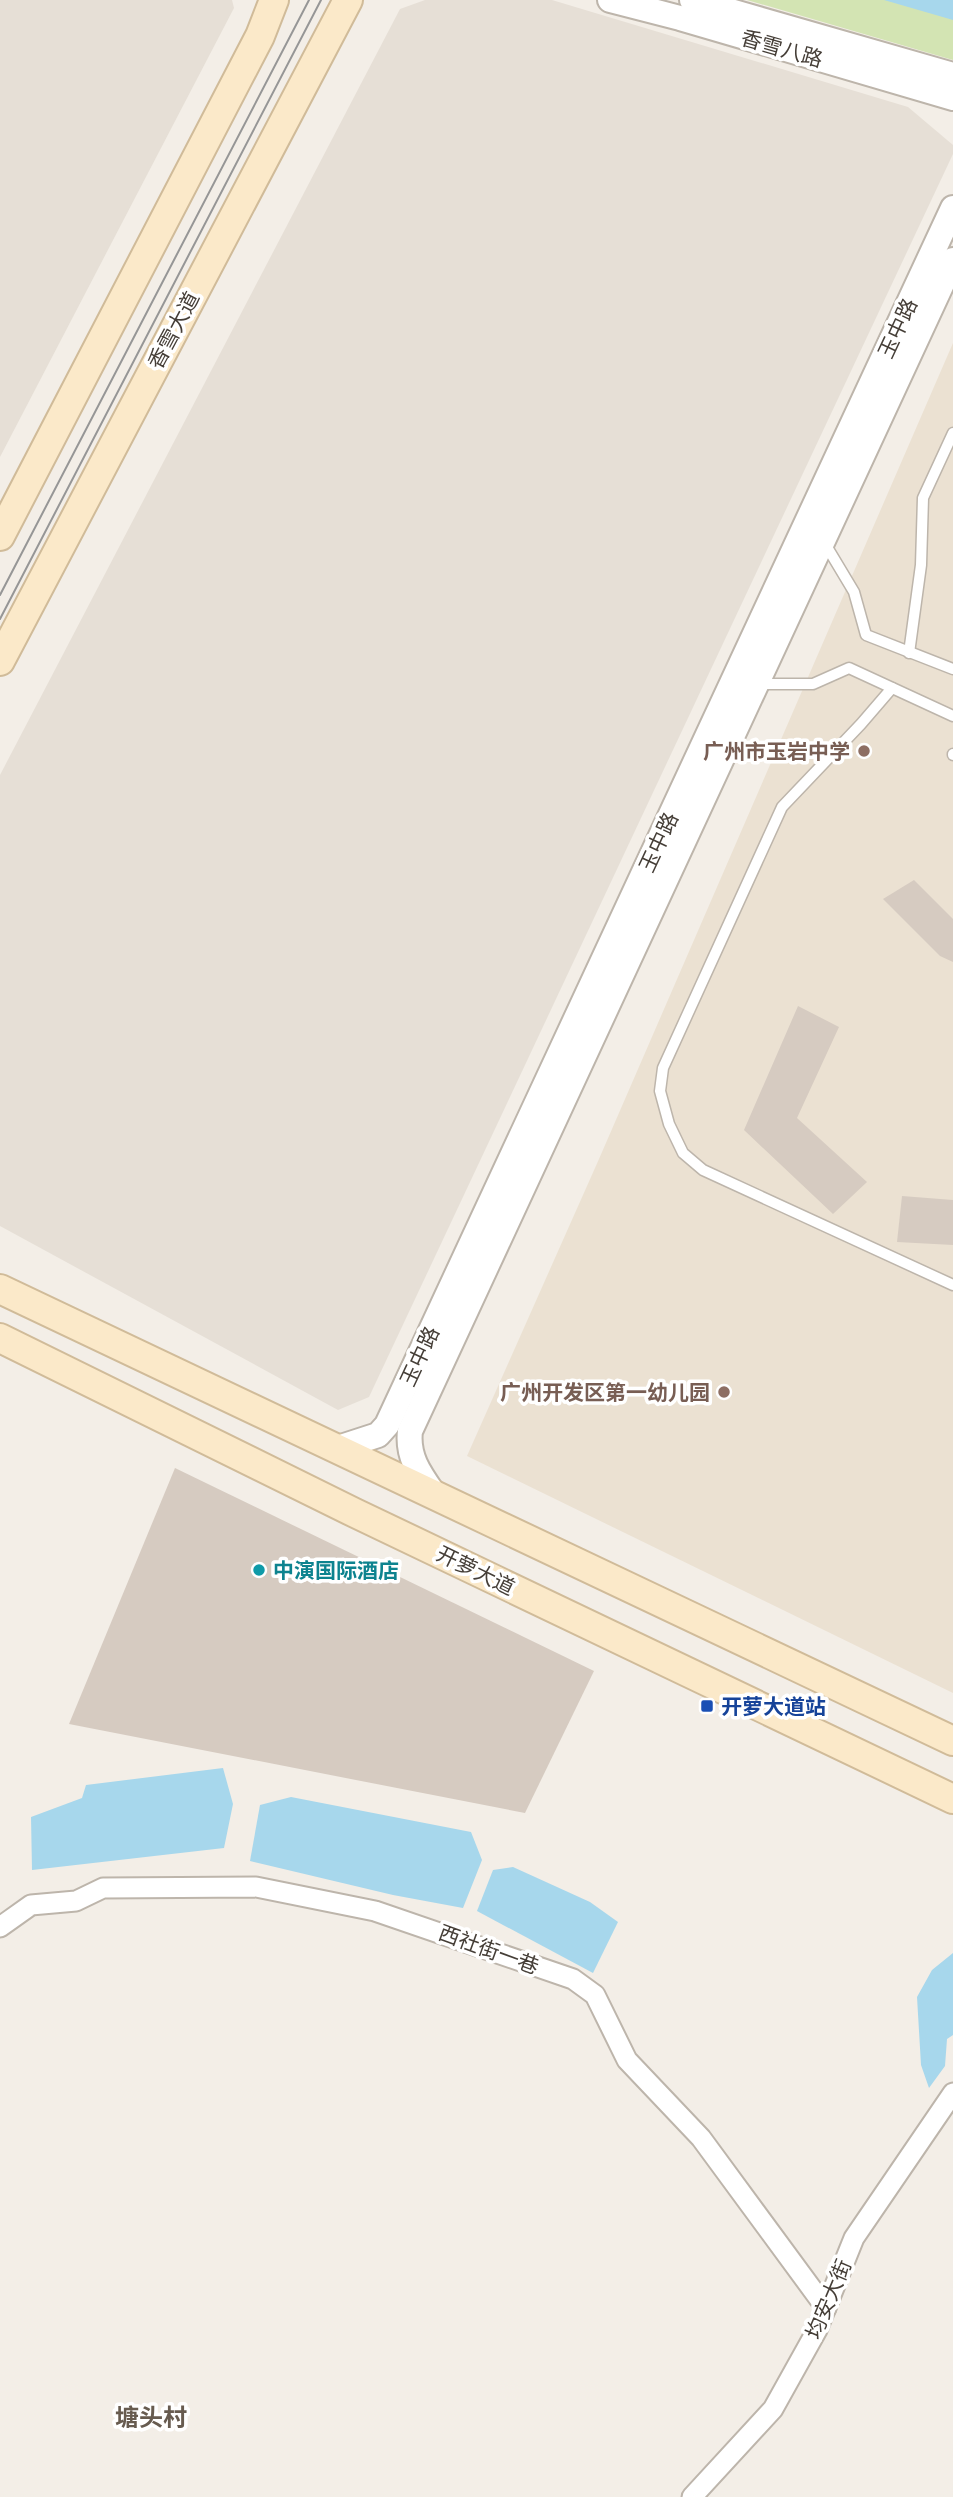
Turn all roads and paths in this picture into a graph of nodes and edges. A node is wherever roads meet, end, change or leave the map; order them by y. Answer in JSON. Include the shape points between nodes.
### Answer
{"nodes":[{"id":1,"x":274,"y":0,"type":"edge"},
{"id":2,"x":348,"y":0,"type":"edge"},
{"id":3,"x":610,"y":0,"type":"edge"},
{"id":4,"x":692,"y":0,"type":"edge"},
{"id":5,"x":953,"y":75,"type":"edge"},
{"id":6,"x":953,"y":98,"type":"edge"},
{"id":7,"x":953,"y":208,"type":"edge"},
{"id":8,"x":953,"y":260,"type":"edge"},
{"id":9,"x":953,"y":433,"type":"edge"},
{"id":10,"x":0,"y":536,"type":"edge"},
{"id":11,"x":823,"y":541,"type":"junction"},
{"id":12,"x":909,"y":653,"type":"junction"},
{"id":13,"x":0,"y":661,"type":"edge"},
{"id":14,"x":953,"y":669,"type":"edge"},
{"id":15,"x":757,"y":684,"type":"junction"},
{"id":16,"x":892,"y":688,"type":"junction"},
{"id":17,"x":953,"y":716,"type":"edge"},
{"id":18,"x":953,"y":1284,"type":"edge"},
{"id":19,"x":0,"y":1289,"type":"edge"},
{"id":20,"x":0,"y":1338,"type":"edge"},
{"id":21,"x":338,"y":1448,"type":"junction"},
{"id":22,"x":433,"y":1493,"type":"junction"},
{"id":23,"x":953,"y":1741,"type":"edge"},
{"id":24,"x":953,"y":1799,"type":"edge"},
{"id":25,"x":0,"y":1927,"type":"edge"},
{"id":26,"x":953,"y":2092,"type":"edge"},
{"id":27,"x":826,"y":2308,"type":"junction"},
{"id":28,"x":692,"y":2497,"type":"edge"}],
"edges":[{"from":1,"to":10,"type":"main road","via":[[260,36]]},
{"from":2,"to":13,"type":"main road","name":"香雪大道"},
{"from":3,"to":6,"type":"street","name":"香雪八路"},
{"from":4,"to":5,"type":"street","name":"香雪八路"},
{"from":7,"to":21,"type":"street","name":"玉中路","via":[[387,1425],[378,1435]]},
{"from":8,"to":11,"type":"street","name":"玉中路"},
{"from":9,"to":12,"type":"lane","via":[[923,498],[921,565]]},
{"from":11,"to":12,"type":"lane","via":[[854,592],[866,635]]},
{"from":11,"to":15,"type":"street","name":"玉中路"},
{"from":12,"to":14,"type":"lane"},
{"from":15,"to":16,"type":"lane","via":[[813,684],[849,668]]},
{"from":15,"to":22,"type":"street","name":"玉中路","via":[[410,1431],[408,1442],[415,1466]]},
{"from":16,"to":17,"type":"lane"},
{"from":16,"to":18,"type":"lane","via":[[782,807],[663,1068],[660,1091],[683,1153],[703,1170]]},
{"from":19,"to":21,"type":"main road"},
{"from":20,"to":24,"type":"main road","name":"开萝大道"},
{"from":21,"to":22,"type":"main road"},
{"from":22,"to":23,"type":"main road"},
{"from":25,"to":27,"type":"street","name":"西社街一巷","via":[[31,1905],[76,1901],[103,1888],[256,1887],[375,1911],[573,1979],[595,1995],[627,2060],[701,2138]]},
{"from":26,"to":27,"type":"street","name":"均安大街","via":[[854,2238]]},
{"from":27,"to":28,"type":"street","name":"均安大街","via":[[773,2409]]}]}
